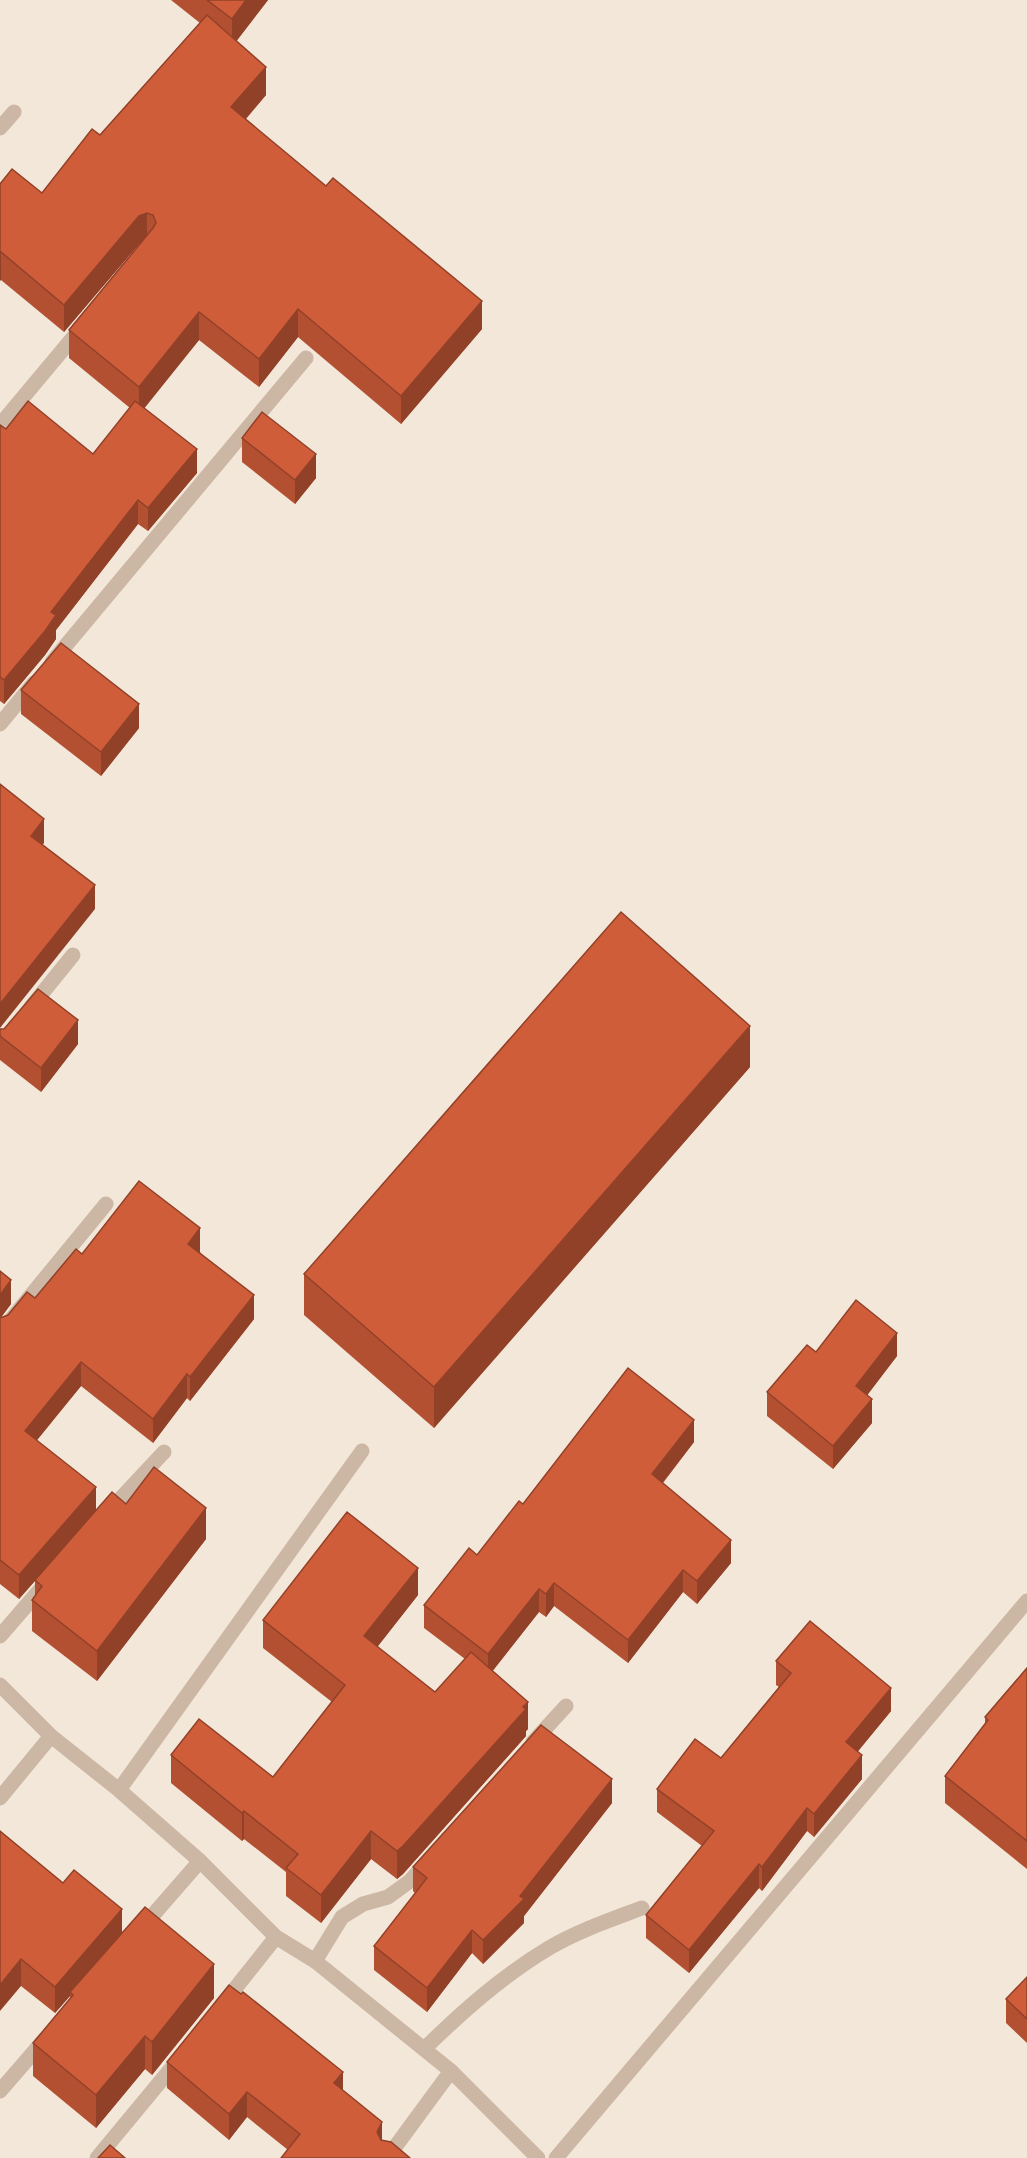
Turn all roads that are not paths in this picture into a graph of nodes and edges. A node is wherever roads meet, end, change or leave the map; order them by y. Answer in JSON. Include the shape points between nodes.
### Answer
{"nodes":[{"id":1,"x":14,"y":112,"type":"dead end"},
{"id":2,"x":0,"y":128,"type":"edge"},
{"id":3,"x":92,"y":315,"type":"edge"},
{"id":4,"x":306,"y":358,"type":"dead end"},
{"id":5,"x":0,"y":425,"type":"edge"},
{"id":6,"x":0,"y":724,"type":"edge"},
{"id":7,"x":73,"y":955,"type":"dead end"},
{"id":8,"x":22,"y":1017,"type":"edge"},
{"id":9,"x":106,"y":1204,"type":"dead end"},
{"id":10,"x":0,"y":1333,"type":"edge"},
{"id":11,"x":362,"y":1451,"type":"dead end"},
{"id":12,"x":164,"y":1452,"type":"dead end"},
{"id":13,"x":100,"y":1521,"type":"edge"},
{"id":14,"x":54,"y":1574,"type":"edge"},
{"id":15,"x":1027,"y":1601,"type":"edge"},
{"id":16,"x":0,"y":1636,"type":"edge"},
{"id":17,"x":0,"y":1685,"type":"edge"},
{"id":18,"x":566,"y":1706,"type":"dead end"},
{"id":19,"x":51,"y":1736,"type":"junction"},
{"id":20,"x":523,"y":1754,"type":"edge"},
{"id":21,"x":119,"y":1790,"type":"junction"},
{"id":22,"x":0,"y":1798,"type":"edge"},
{"id":23,"x":436,"y":1851,"type":"edge"},
{"id":24,"x":200,"y":1861,"type":"junction"},
{"id":25,"x":642,"y":1908,"type":"dead end"},
{"id":26,"x":276,"y":1937,"type":"junction"},
{"id":27,"x":131,"y":1940,"type":"edge"},
{"id":28,"x":315,"y":1961,"type":"junction"},
{"id":29,"x":209,"y":2021,"type":"edge"},
{"id":30,"x":54,"y":2029,"type":"edge"},
{"id":31,"x":186,"y":2049,"type":"edge"},
{"id":32,"x":424,"y":2049,"type":"junction"},
{"id":33,"x":451,"y":2071,"type":"junction"},
{"id":34,"x":0,"y":2091,"type":"edge"},
{"id":35,"x":97,"y":2158,"type":"edge"},
{"id":36,"x":387,"y":2158,"type":"edge"},
{"id":37,"x":538,"y":2158,"type":"edge"},
{"id":38,"x":556,"y":2158,"type":"edge"}],
"edges":[{"from":1,"to":2,"type":"street"},
{"from":3,"to":5,"type":"street"},
{"from":4,"to":6,"type":"street"},
{"from":7,"to":8,"type":"street"},
{"from":9,"to":10,"type":"street"},
{"from":11,"to":21,"type":"street"},
{"from":12,"to":13,"type":"street"},
{"from":14,"to":16,"type":"street"},
{"from":15,"to":38,"type":"street"},
{"from":17,"to":19,"type":"street"},
{"from":18,"to":20,"type":"street"},
{"from":19,"to":21,"type":"street"},
{"from":19,"to":22,"type":"street"},
{"from":21,"to":24,"type":"street"},
{"from":23,"to":28,"type":"street","via":[[410,1881],[388,1897],[363,1904],[342,1917]]},
{"from":24,"to":26,"type":"street"},
{"from":24,"to":27,"type":"street"},
{"from":25,"to":32,"type":"street","via":[[549,1948],[464,2011]]},
{"from":26,"to":28,"type":"street"},
{"from":26,"to":29,"type":"street"},
{"from":28,"to":32,"type":"street"},
{"from":30,"to":34,"type":"street"},
{"from":31,"to":35,"type":"street"},
{"from":32,"to":33,"type":"street"},
{"from":33,"to":36,"type":"street"},
{"from":33,"to":37,"type":"street"}]}
